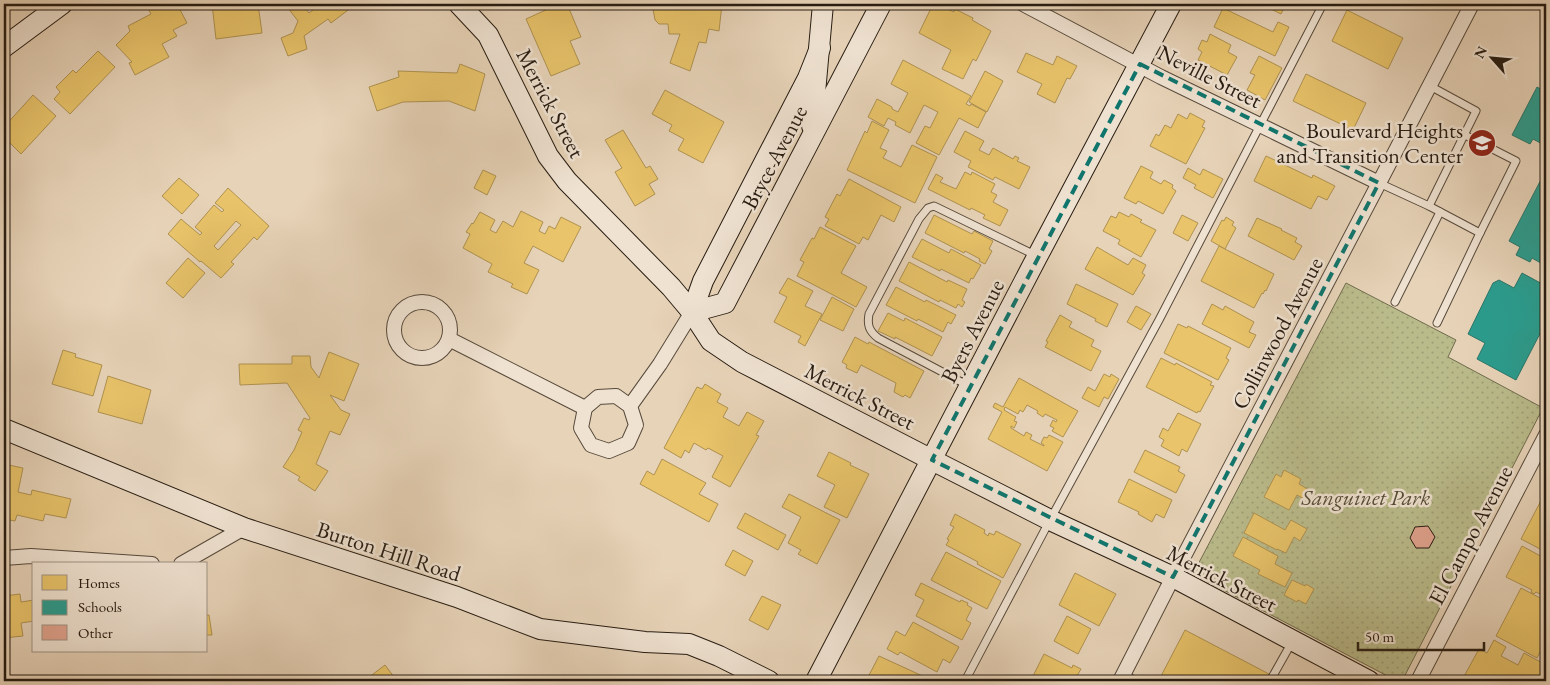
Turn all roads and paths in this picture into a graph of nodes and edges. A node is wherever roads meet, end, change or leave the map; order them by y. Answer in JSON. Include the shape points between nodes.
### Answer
{"nodes":[{"id":1,"x":62,"y":4,"type":"edge"},
{"id":2,"x":459,"y":4,"type":"edge"},
{"id":3,"x":824,"y":4,"type":"edge"},
{"id":4,"x":881,"y":4,"type":"edge"},
{"id":5,"x":1024,"y":4,"type":"edge"},
{"id":6,"x":1171,"y":4,"type":"edge"},
{"id":7,"x":1323,"y":4,"type":"edge"},
{"id":8,"x":1472,"y":4,"type":"edge"},
{"id":9,"x":4,"y":47,"type":"edge"},
{"id":10,"x":820,"y":48,"type":"junction"},
{"id":11,"x":1140,"y":64,"type":"junction"},
{"id":12,"x":1430,"y":86,"type":"junction"},
{"id":13,"x":1260,"y":126,"type":"junction"},
{"id":14,"x":1465,"y":135,"type":"junction"},
{"id":15,"x":811,"y":137,"type":"junction"},
{"id":16,"x":1379,"y":183,"type":"junction"},
{"id":17,"x":1429,"y":206,"type":"junction"},
{"id":18,"x":1440,"y":212,"type":"junction"},
{"id":19,"x":1480,"y":233,"type":"junction"},
{"id":20,"x":1037,"y":257,"type":"junction"},
{"id":21,"x":1395,"y":302,"type":"dead end"},
{"id":22,"x":692,"y":312,"type":"junction"},
{"id":23,"x":1437,"y":323,"type":"dead end"},
{"id":24,"x":449,"y":339,"type":"junction"},
{"id":25,"x":970,"y":386,"type":"junction"},
{"id":26,"x":630,"y":406,"type":"junction"},
{"id":27,"x":584,"y":408,"type":"junction"},
{"id":28,"x":4,"y":429,"type":"edge"},
{"id":29,"x":1546,"y":435,"type":"edge"},
{"id":30,"x":932,"y":460,"type":"junction"},
{"id":31,"x":1050,"y":520,"type":"junction"},
{"id":32,"x":244,"y":528,"type":"junction"},
{"id":33,"x":4,"y":558,"type":"edge"},
{"id":34,"x":122,"y":562,"type":"edge"},
{"id":35,"x":184,"y":562,"type":"edge"},
{"id":36,"x":1173,"y":577,"type":"junction"},
{"id":37,"x":1293,"y":641,"type":"junction"},
{"id":38,"x":1122,"y":678,"type":"edge"},
{"id":39,"x":769,"y":681,"type":"edge"},
{"id":40,"x":816,"y":681,"type":"edge"},
{"id":41,"x":965,"y":681,"type":"edge"},
{"id":42,"x":1137,"y":681,"type":"edge"},
{"id":43,"x":1270,"y":681,"type":"edge"},
{"id":44,"x":1369,"y":681,"type":"edge"},
{"id":45,"x":1418,"y":681,"type":"edge"}],
"edges":[{"from":1,"to":9,"type":"street"},
{"from":2,"to":22,"type":"street","name":"Merrick Street","via":[[488,36],[548,156],[562,175]]},
{"from":3,"to":10,"type":"street"},
{"from":4,"to":15,"type":"street","name":"Bryce Avenue"},
{"from":5,"to":11,"type":"street","name":"Neville Street"},
{"from":6,"to":11,"type":"street","name":"Byers Avenue"},
{"from":7,"to":13,"type":"lane"},
{"from":8,"to":12,"type":"street","name":"Collinwood Avenue"},
{"from":10,"to":15,"type":"street"},
{"from":10,"to":22,"type":"street","name":"Bryce Avenue","via":[[808,78],[703,281]]},
{"from":11,"to":13,"type":"street","name":"Neville Street"},
{"from":11,"to":20,"type":"street","name":"Byers Avenue"},
{"from":12,"to":14,"type":"lane","via":[[1476,111]]},
{"from":12,"to":16,"type":"street","name":"Collinwood Avenue"},
{"from":13,"to":16,"type":"street","name":"Neville Street"},
{"from":13,"to":31,"type":"lane"},
{"from":14,"to":17,"type":"lane"},
{"from":14,"to":19,"type":"lane","via":[[1516,160]]},
{"from":15,"to":22,"type":"street","name":"Bryce Avenue","via":[[725,303]]},
{"from":16,"to":17,"type":"lane"},
{"from":16,"to":36,"type":"street","name":"Collinwood Avenue"},
{"from":17,"to":18,"type":"lane"},
{"from":18,"to":19,"type":"lane"},
{"from":18,"to":21,"type":"lane"},
{"from":19,"to":23,"type":"lane"},
{"from":20,"to":25,"type":"street","name":"Byers Avenue"},
{"from":20,"to":25,"type":"lane","via":[[934,206],[928,208],[919,219],[869,314],[869,328],[878,338]]},
{"from":22,"to":26,"type":"street","name":"Bryce Avenue"},
{"from":22,"to":30,"type":"street","name":"Merrick Street","via":[[711,341],[742,362]]},
{"from":24,"to":24,"type":"street","via":[[450,323],[446,316],[441,309],[427,302],[411,304],[398,314],[393,329],[397,345],[409,356],[425,359],[440,353]]},
{"from":24,"to":27,"type":"street"},
{"from":25,"to":30,"type":"street","name":"Byers Avenue"},
{"from":26,"to":27,"type":"street","via":[[616,396],[598,397]]},
{"from":26,"to":27,"type":"street","via":[[636,425],[628,443],[609,451],[590,445],[581,428]]},
{"from":28,"to":32,"type":"street","name":"Burton Hill Road"},
{"from":29,"to":45,"type":"street","name":"El Campo Avenue"},
{"from":30,"to":31,"type":"street","name":"Merrick Street"},
{"from":30,"to":40,"type":"street","name":"Byers Avenue"},
{"from":31,"to":36,"type":"street","name":"Merrick Street"},
{"from":31,"to":41,"type":"lane"},
{"from":32,"to":35,"type":"street"},
{"from":32,"to":39,"type":"street","name":"Burton Hill Road","via":[[457,597],[540,629],[689,644]]},
{"from":33,"to":34,"type":"street","via":[[31,556]]},
{"from":36,"to":37,"type":"street","name":"Merrick Street"},
{"from":36,"to":38,"type":"street","name":"Collinwood Avenue"},
{"from":37,"to":43,"type":"lane"},
{"from":37,"to":44,"type":"street","name":"Merrick Street"},
{"from":38,"to":42,"type":"lane"}]}
